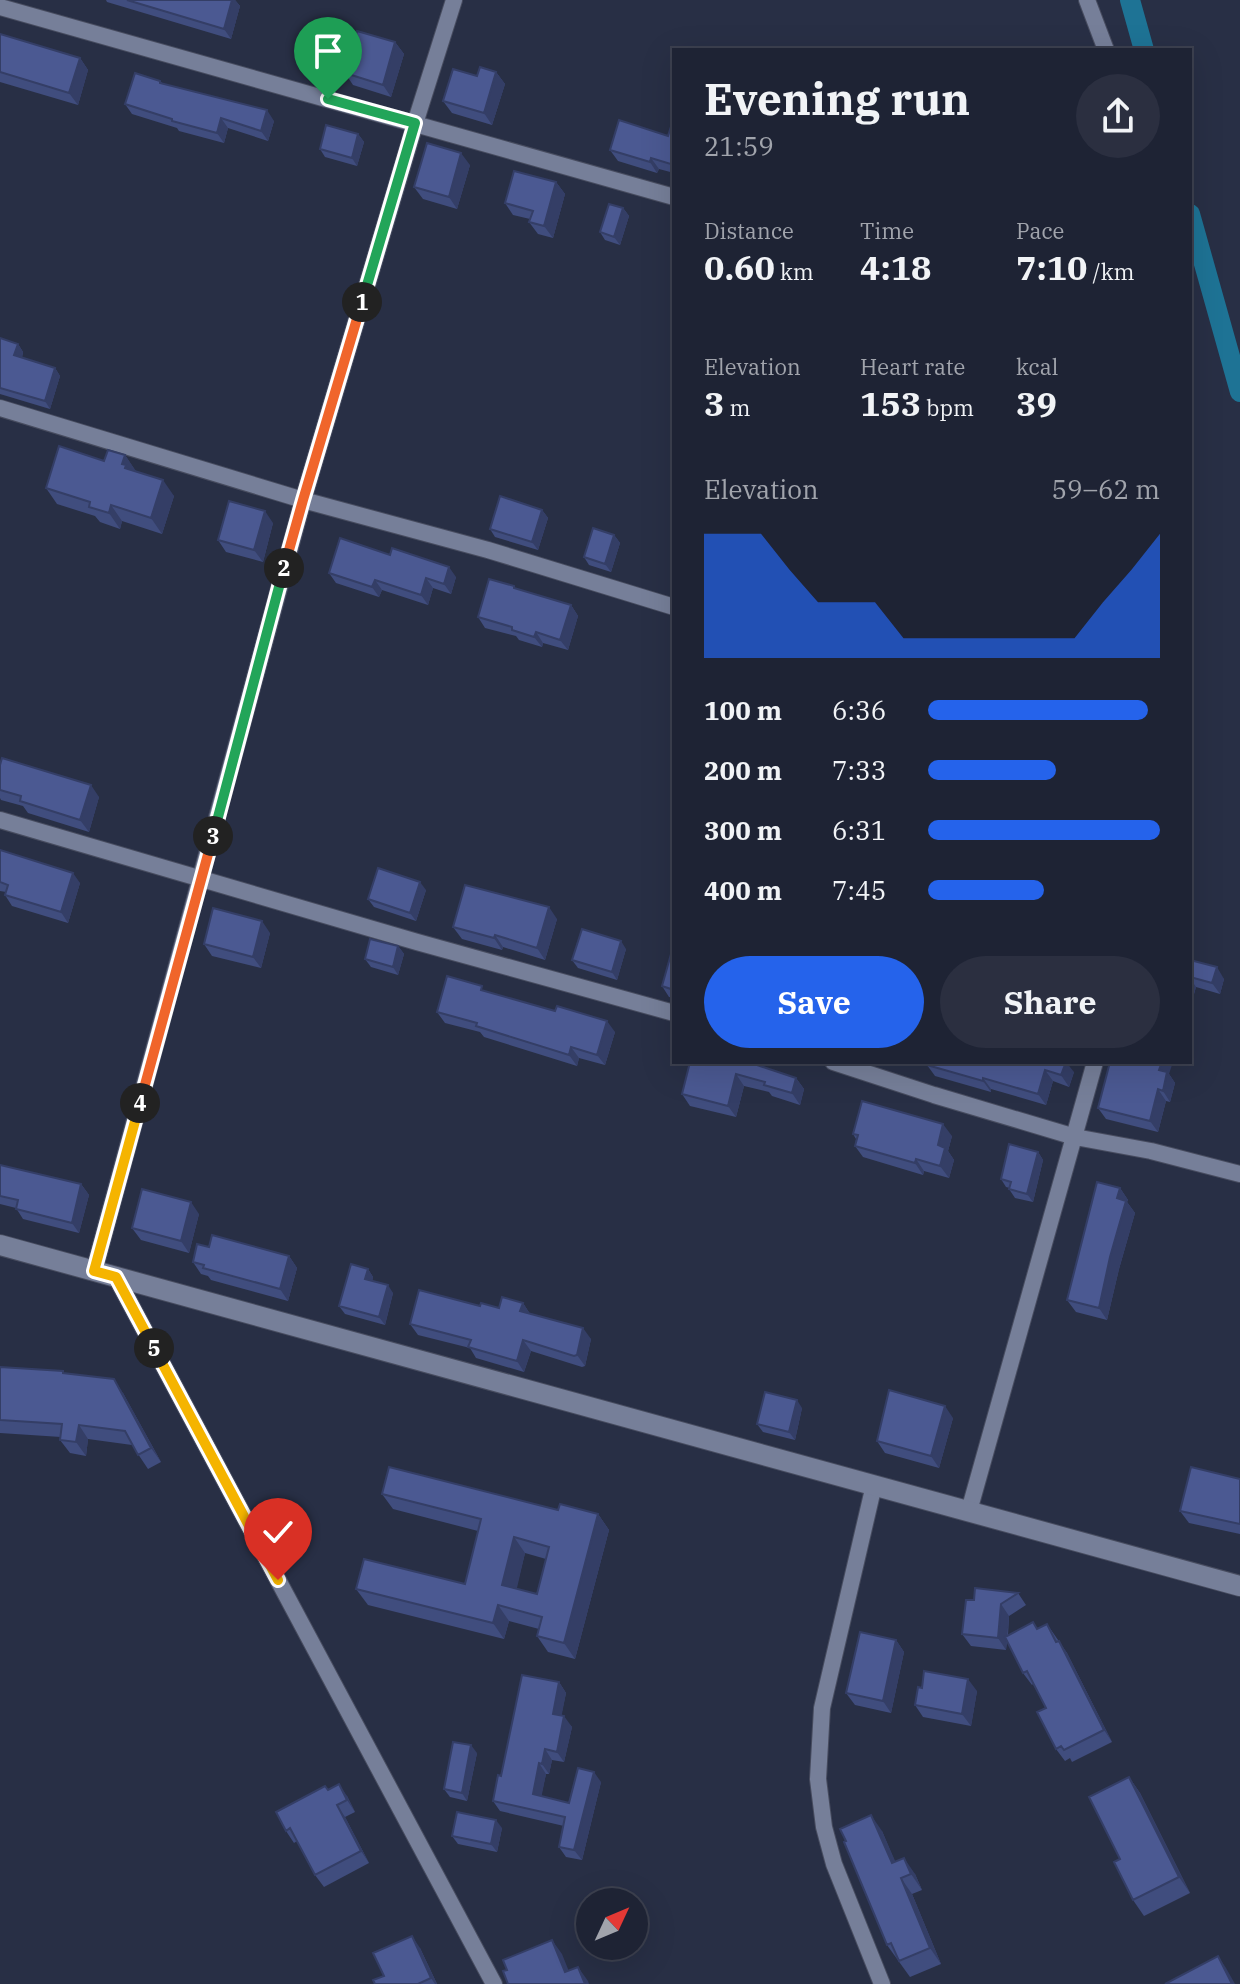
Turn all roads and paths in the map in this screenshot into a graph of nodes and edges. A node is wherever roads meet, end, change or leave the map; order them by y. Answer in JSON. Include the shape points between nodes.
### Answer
{"nodes":[{"id":1,"x":454,"y":0,"type":"edge"},
{"id":2,"x":1087,"y":0,"type":"edge"},
{"id":3,"x":0,"y":7,"type":"edge"},
{"id":4,"x":1105,"y":48,"type":"edge"},
{"id":5,"x":415,"y":123,"type":"junction"},
{"id":6,"x":672,"y":196,"type":"edge"},
{"id":7,"x":0,"y":408,"type":"edge"},
{"id":8,"x":303,"y":500,"type":"junction"},
{"id":9,"x":672,"y":606,"type":"edge"},
{"id":10,"x":0,"y":820,"type":"edge"},
{"id":11,"x":202,"y":878,"type":"junction"},
{"id":12,"x":672,"y":1012,"type":"edge"},
{"id":13,"x":839,"y":1064,"type":"edge"},
{"id":14,"x":1094,"y":1064,"type":"edge"},
{"id":15,"x":1075,"y":1137,"type":"junction"},
{"id":16,"x":1240,"y":1174,"type":"edge"},
{"id":17,"x":0,"y":1245,"type":"edge"},
{"id":18,"x":94,"y":1271,"type":"junction"},
{"id":19,"x":116,"y":1277,"type":"junction"},
{"id":20,"x":874,"y":1485,"type":"junction"},
{"id":21,"x":969,"y":1511,"type":"junction"},
{"id":22,"x":1240,"y":1586,"type":"edge"},
{"id":23,"x":494,"y":1984,"type":"edge"},
{"id":24,"x":882,"y":1984,"type":"edge"}],
"edges":[{"from":1,"to":5,"type":"street"},
{"from":2,"to":4,"type":"street"},
{"from":3,"to":5,"type":"street"},
{"from":5,"to":6,"type":"street"},
{"from":5,"to":8,"type":"street"},
{"from":7,"to":8,"type":"street"},
{"from":8,"to":9,"type":"street"},
{"from":8,"to":11,"type":"street"},
{"from":10,"to":11,"type":"street"},
{"from":11,"to":12,"type":"street"},
{"from":11,"to":18,"type":"street"},
{"from":13,"to":15,"type":"street"},
{"from":14,"to":15,"type":"street"},
{"from":15,"to":16,"type":"street"},
{"from":15,"to":21,"type":"street"},
{"from":17,"to":18,"type":"street"},
{"from":18,"to":19,"type":"street"},
{"from":19,"to":20,"type":"street"},
{"from":19,"to":23,"type":"street"},
{"from":20,"to":21,"type":"street"},
{"from":20,"to":24,"type":"street","via":[[822,1708],[818,1779],[834,1864]]},
{"from":21,"to":22,"type":"street"}]}
